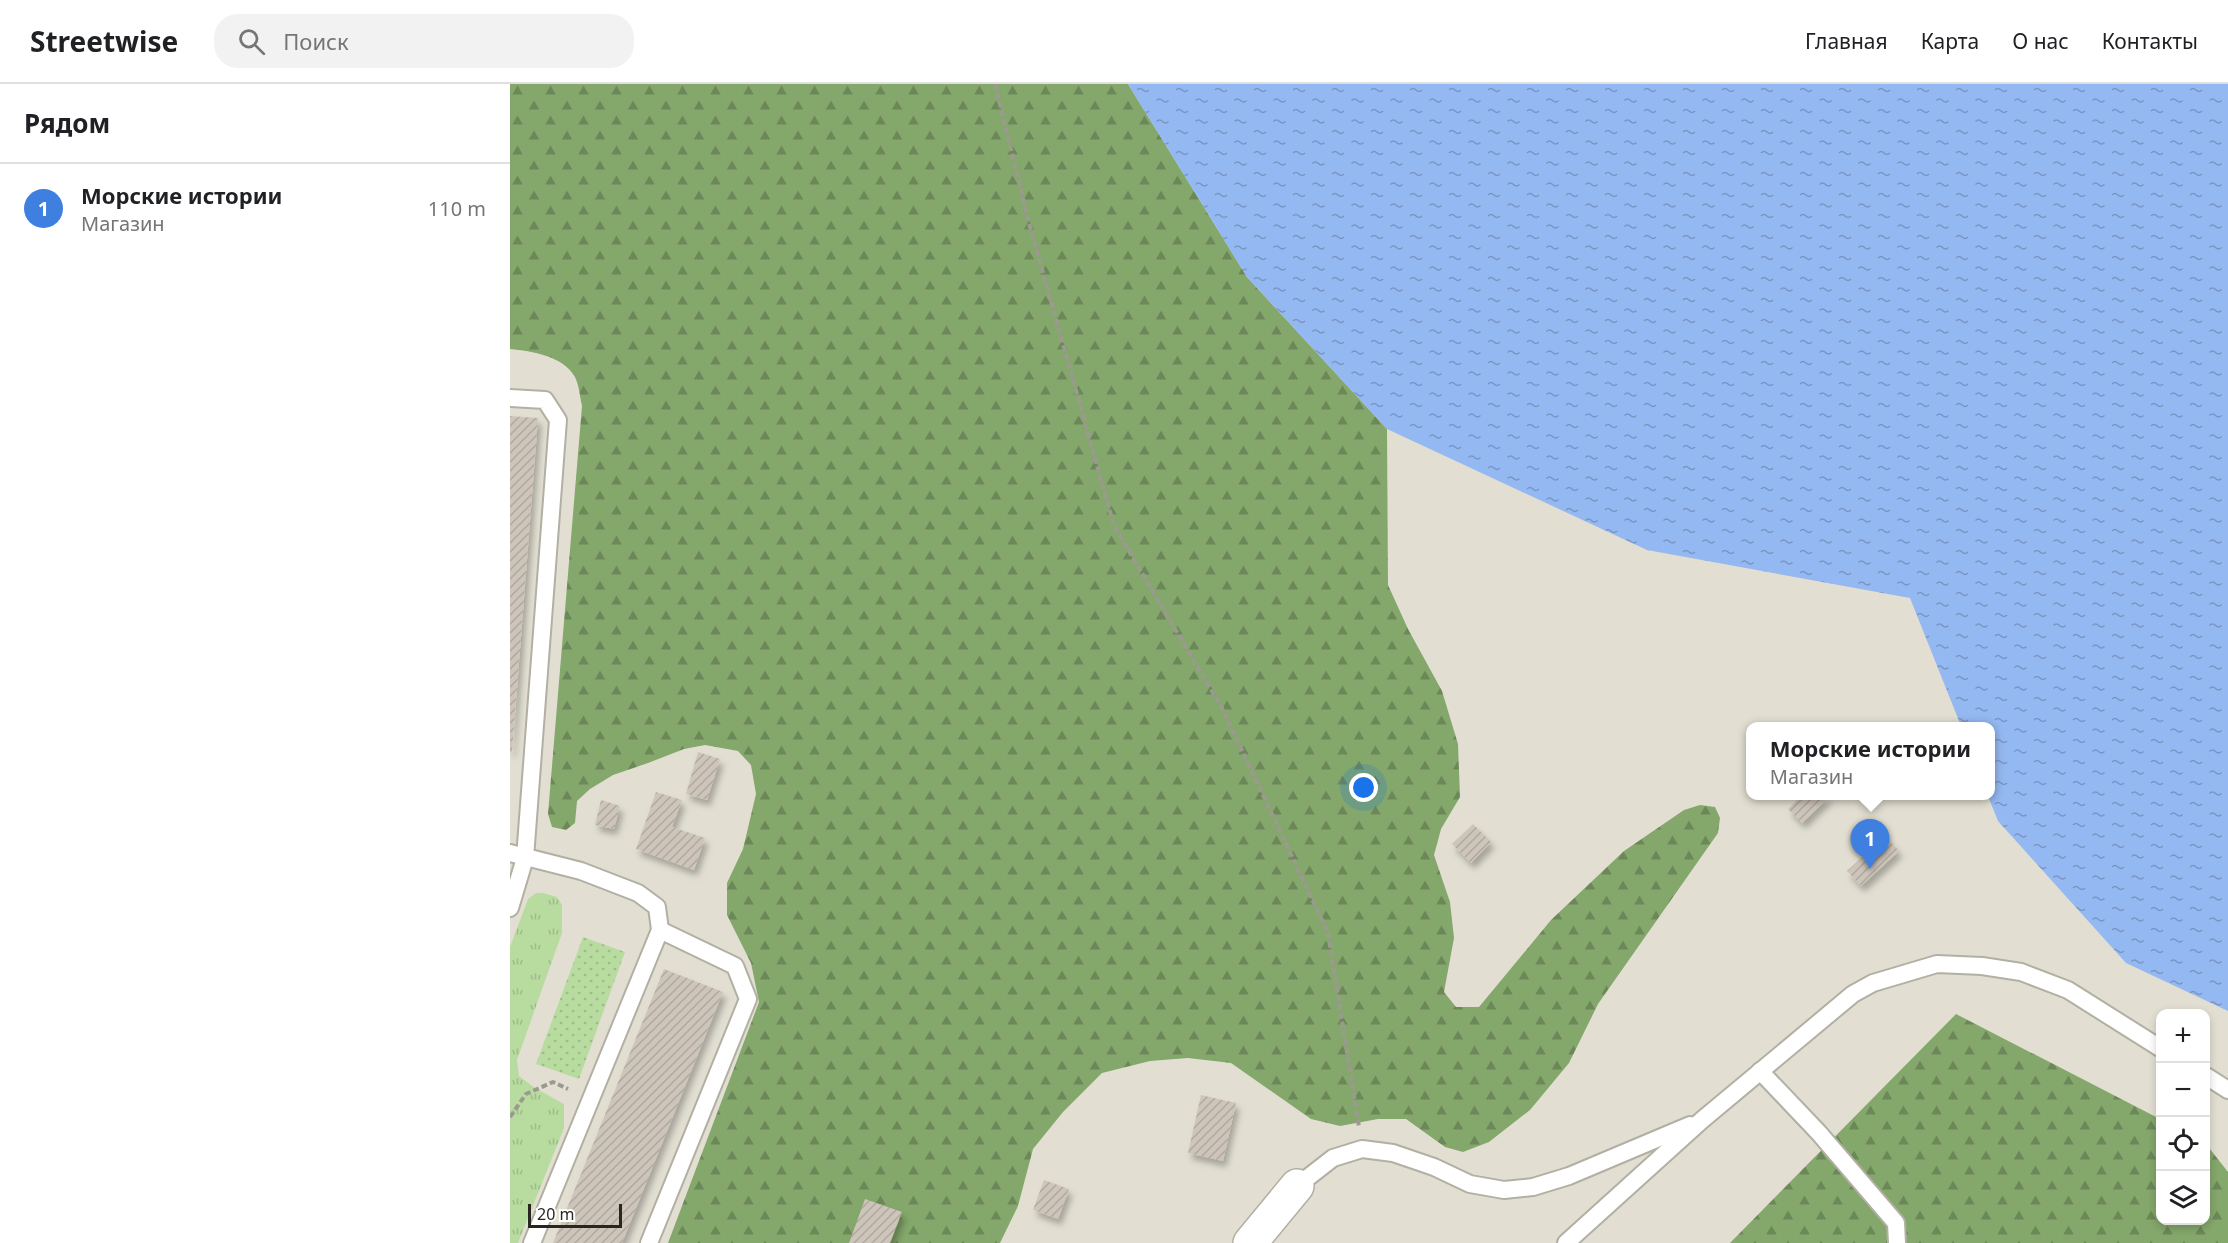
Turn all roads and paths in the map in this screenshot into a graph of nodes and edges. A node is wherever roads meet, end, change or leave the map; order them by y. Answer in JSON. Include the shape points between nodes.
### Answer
{"nodes":[{"id":1,"x":995,"y":84,"type":"edge"},
{"id":2,"x":510,"y":398,"type":"edge"},
{"id":3,"x":517,"y":855,"type":"edge"},
{"id":4,"x":510,"y":908,"type":"edge"},
{"id":5,"x":660,"y":930,"type":"junction"},
{"id":6,"x":2156,"y":1045,"type":"edge"},
{"id":7,"x":1760,"y":1071,"type":"junction"},
{"id":8,"x":2210,"y":1079,"type":"edge"},
{"id":9,"x":553,"y":1082,"type":"dead end"},
{"id":10,"x":2228,"y":1090,"type":"edge"},
{"id":11,"x":510,"y":1117,"type":"edge"},
{"id":12,"x":1702,"y":1120,"type":"junction"},
{"id":13,"x":1362,"y":1149,"type":"junction"},
{"id":14,"x":1297,"y":1186,"type":"joint"},
{"id":15,"x":532,"y":1243,"type":"edge"},
{"id":16,"x":649,"y":1243,"type":"edge"},
{"id":17,"x":1250,"y":1243,"type":"edge"},
{"id":18,"x":1566,"y":1243,"type":"edge"},
{"id":19,"x":1897,"y":1243,"type":"edge"}],
"edges":[{"from":1,"to":13,"type":"path","via":[[1029,223],[1114,525],[1222,708],[1328,933]]},
{"from":2,"to":3,"type":"lane","via":[[545,400],[558,420]]},
{"from":3,"to":4,"type":"lane"},
{"from":3,"to":5,"type":"lane","via":[[581,871],[638,893],[657,908]]},
{"from":5,"to":15,"type":"lane"},
{"from":5,"to":16,"type":"lane","via":[[735,966],[748,999]]},
{"from":6,"to":7,"type":"lane","via":[[2068,990],[2021,972],[1937,964],[1874,983],[1853,994]]},
{"from":7,"to":12,"type":"lane"},
{"from":7,"to":19,"type":"lane","via":[[1896,1223]]},
{"from":8,"to":10,"type":"lane"},
{"from":9,"to":11,"type":"path","via":[[526,1094]]},
{"from":12,"to":13,"type":"lane","via":[[1569,1176],[1533,1187],[1504,1190],[1470,1184],[1393,1153]]},
{"from":12,"to":18,"type":"lane"},
{"from":13,"to":14,"type":"lane","via":[[1333,1158]]},
{"from":14,"to":17,"type":"street"}]}
